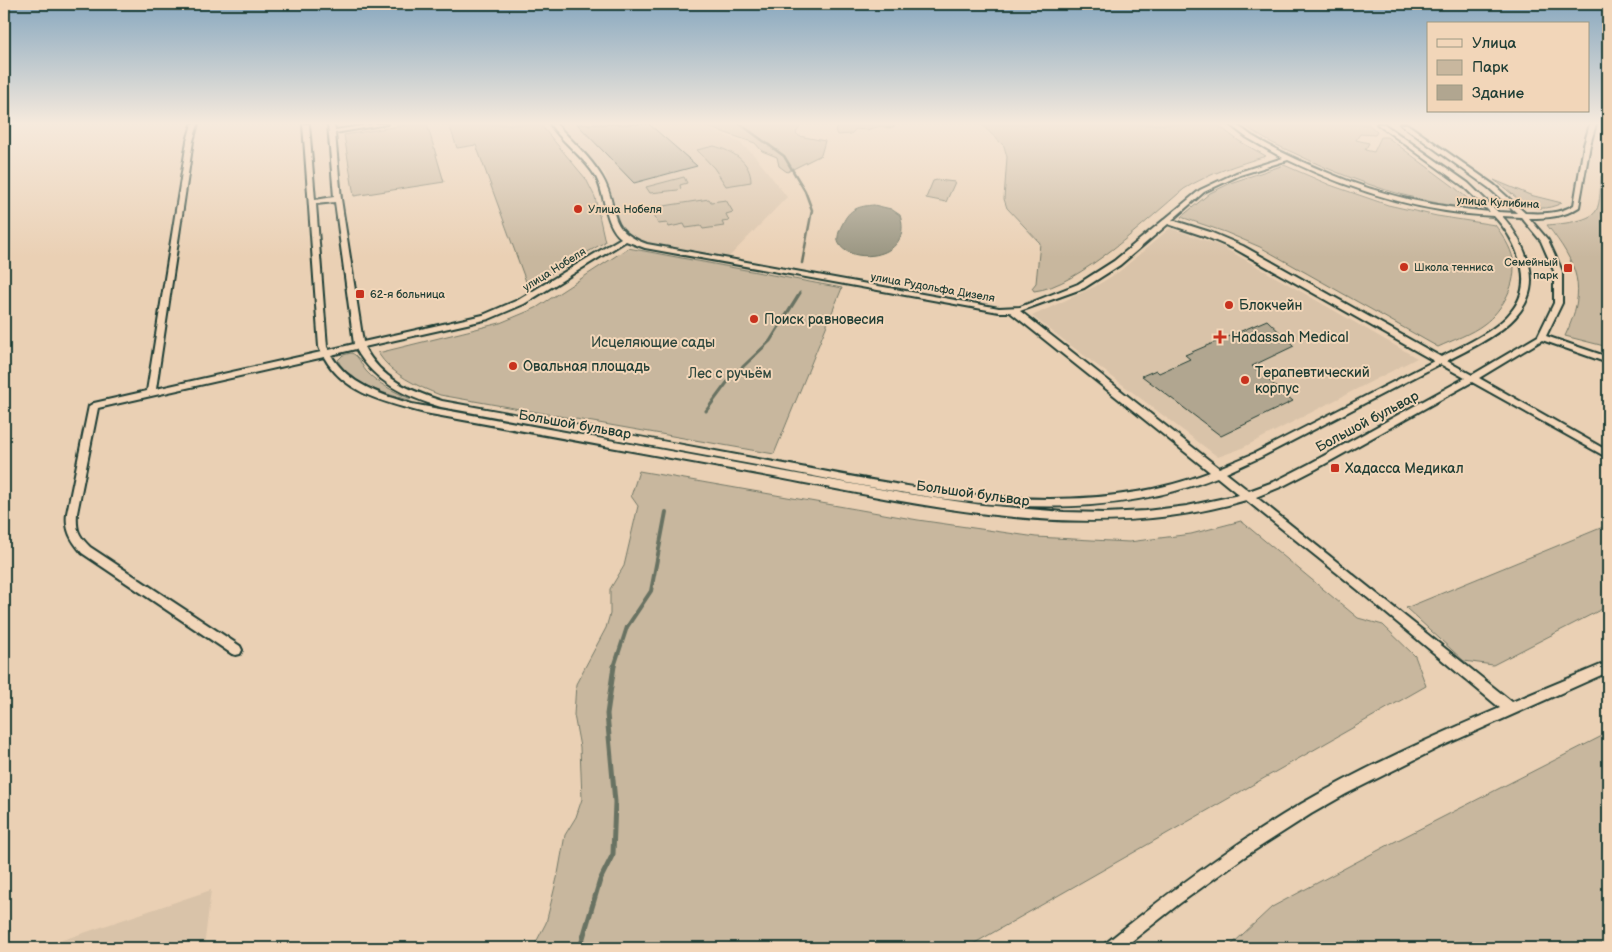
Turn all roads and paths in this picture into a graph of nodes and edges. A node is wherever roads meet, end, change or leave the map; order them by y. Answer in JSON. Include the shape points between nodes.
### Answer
{"nodes":[{"id":1,"x":187,"y":168,"type":"edge"},
{"id":2,"x":309,"y":168,"type":"edge"},
{"id":3,"x":335,"y":168,"type":"edge"},
{"id":4,"x":592,"y":168,"type":"edge"},
{"id":5,"x":1256,"y":168,"type":"edge"},
{"id":6,"x":1313,"y":168,"type":"edge"},
{"id":7,"x":1442,"y":168,"type":"edge"},
{"id":8,"x":1467,"y":168,"type":"edge"},
{"id":9,"x":1583,"y":168,"type":"edge"},
{"id":10,"x":338,"y":199,"type":"junction"},
{"id":11,"x":311,"y":203,"type":"junction"},
{"id":12,"x":1498,"y":215,"type":"junction"},
{"id":13,"x":1528,"y":216,"type":"junction"},
{"id":14,"x":1166,"y":220,"type":"junction"},
{"id":15,"x":624,"y":238,"type":"junction"},
{"id":16,"x":1013,"y":310,"type":"junction"},
{"id":17,"x":1541,"y":337,"type":"junction"},
{"id":18,"x":359,"y":346,"type":"junction"},
{"id":19,"x":326,"y":354,"type":"junction"},
{"id":20,"x":1440,"y":360,"type":"junction"},
{"id":21,"x":1608,"y":360,"type":"edge"},
{"id":22,"x":1474,"y":379,"type":"junction"},
{"id":23,"x":151,"y":392,"type":"junction"},
{"id":24,"x":1608,"y":455,"type":"edge"},
{"id":25,"x":1216,"y":473,"type":"junction"},
{"id":26,"x":1246,"y":496,"type":"junction"},
{"id":27,"x":236,"y":650,"type":"dead end"},
{"id":28,"x":1608,"y":667,"type":"edge"},
{"id":29,"x":1511,"y":709,"type":"junction"},
{"id":30,"x":1111,"y":948,"type":"edge"}],
"edges":[{"from":1,"to":23,"type":"street"},
{"from":2,"to":11,"type":"street","name":"Большой бульвар"},
{"from":3,"to":10,"type":"street","name":"Большой бульвар"},
{"from":4,"to":15,"type":"street","via":[[600,178],[614,225]]},
{"from":5,"to":14,"type":"street","name":"улица Рудольфа Дизеля","via":[[1212,186]]},
{"from":6,"to":12,"type":"street","name":"улица Кулибина","via":[[1392,198],[1436,208]]},
{"from":7,"to":12,"type":"street","name":"Большой бульвар","via":[[1477,194]]},
{"from":8,"to":13,"type":"street","name":"Большой бульвар","via":[[1504,194]]},
{"from":9,"to":13,"type":"street","name":"улица Кулибина","via":[[1578,204],[1565,212]]},
{"from":10,"to":11,"type":"street"},
{"from":10,"to":18,"type":"street","name":"Большой бульвар"},
{"from":11,"to":19,"type":"street","name":"Большой бульвар"},
{"from":12,"to":13,"type":"street","name":"улица Кулибина"},
{"from":12,"to":20,"type":"street","name":"Большой бульвар","via":[[1523,253],[1529,276],[1528,287],[1506,323],[1490,335]]},
{"from":13,"to":17,"type":"street","name":"Большой бульвар","via":[[1550,246],[1562,279],[1560,306]]},
{"from":14,"to":16,"type":"street","name":"улица Рудольфа Дизеля","via":[[1101,274],[1081,286]]},
{"from":14,"to":20,"type":"street","via":[[1240,248]]},
{"from":15,"to":16,"type":"street","name":"улица Рудольфа Дизеля","via":[[645,246],[987,309]]},
{"from":15,"to":18,"type":"street","name":"улица Нобеля","via":[[505,311]]},
{"from":16,"to":25,"type":"street"},
{"from":17,"to":21,"type":"street"},
{"from":17,"to":22,"type":"street","name":"Большой бульвар"},
{"from":18,"to":19,"type":"street","name":"улица Нобеля"},
{"from":18,"to":25,"type":"street","name":"Большой бульвар","via":[[373,370],[385,379],[441,404],[972,499],[1027,503],[1102,500],[1176,487]]},
{"from":19,"to":23,"type":"street","name":"улица Нобеля"},
{"from":19,"to":26,"type":"street","name":"Большой бульвар","via":[[336,370],[364,391],[425,410],[976,509],[1027,515],[1114,516],[1200,508]]},
{"from":20,"to":22,"type":"street"},
{"from":20,"to":25,"type":"street","name":"Большой бульвар","via":[[1258,455]]},
{"from":22,"to":24,"type":"street"},
{"from":22,"to":26,"type":"street","name":"Большой бульвар","via":[[1290,478]]},
{"from":23,"to":27,"type":"street","name":"улица Нобеля","via":[[94,406],[72,513],[73,536],[100,560]]},
{"from":25,"to":26,"type":"street"},
{"from":26,"to":29,"type":"street"},
{"from":28,"to":29,"type":"street"},
{"from":29,"to":30,"type":"street","via":[[1376,771],[1309,808],[1238,853]]}]}
